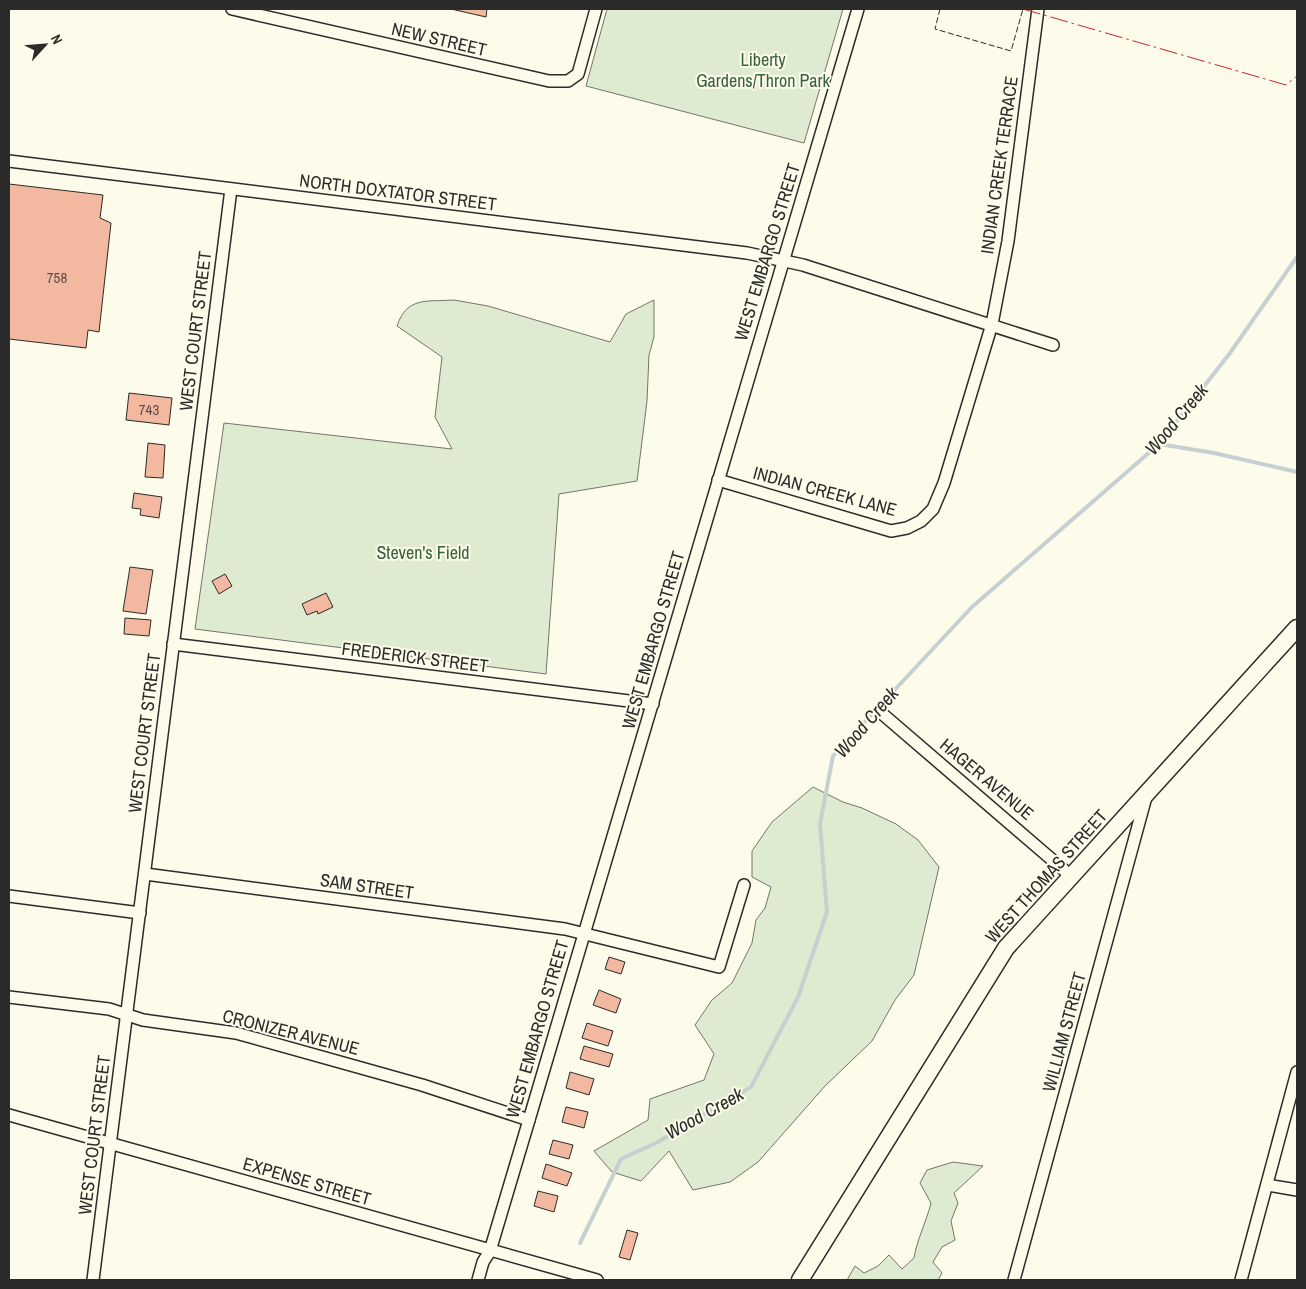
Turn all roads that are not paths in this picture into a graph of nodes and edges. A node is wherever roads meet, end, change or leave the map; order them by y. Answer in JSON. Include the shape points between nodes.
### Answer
{"nodes":[{"id":1,"x":232,"y":9,"type":"edge"},
{"id":2,"x":596,"y":9,"type":"edge"},
{"id":3,"x":858,"y":9,"type":"edge"},
{"id":4,"x":1038,"y":9,"type":"edge"},
{"id":5,"x":9,"y":161,"type":"edge"},
{"id":6,"x":231,"y":190,"type":"junction"},
{"id":7,"x":784,"y":260,"type":"junction"},
{"id":8,"x":992,"y":324,"type":"junction"},
{"id":9,"x":1053,"y":345,"type":"dead end"},
{"id":10,"x":718,"y":480,"type":"junction"},
{"id":11,"x":1297,"y":628,"type":"edge"},
{"id":12,"x":173,"y":644,"type":"junction"},
{"id":13,"x":653,"y":704,"type":"junction"},
{"id":14,"x":879,"y":711,"type":"dead end"},
{"id":15,"x":1147,"y":794,"type":"junction"},
{"id":16,"x":145,"y":874,"type":"junction"},
{"id":17,"x":1071,"y":876,"type":"junction"},
{"id":18,"x":744,"y":885,"type":"dead end"},
{"id":19,"x":9,"y":896,"type":"edge"},
{"id":20,"x":140,"y":913,"type":"junction"},
{"id":21,"x":584,"y":932,"type":"junction"},
{"id":22,"x":9,"y":997,"type":"edge"},
{"id":23,"x":127,"y":1015,"type":"junction"},
{"id":24,"x":1297,"y":1072,"type":"edge"},
{"id":25,"x":9,"y":1115,"type":"edge"},
{"id":26,"x":529,"y":1120,"type":"junction"},
{"id":27,"x":111,"y":1144,"type":"junction"},
{"id":28,"x":1267,"y":1186,"type":"junction"},
{"id":29,"x":1297,"y":1190,"type":"edge"},
{"id":30,"x":490,"y":1251,"type":"junction"},
{"id":31,"x":93,"y":1280,"type":"edge"},
{"id":32,"x":478,"y":1280,"type":"edge"},
{"id":33,"x":597,"y":1280,"type":"edge"},
{"id":34,"x":800,"y":1280,"type":"edge"},
{"id":35,"x":1014,"y":1280,"type":"edge"},
{"id":36,"x":1241,"y":1280,"type":"edge"}],
"edges":[{"from":1,"to":2,"type":"street","name":"NEW STREET","via":[[532,78],[568,81],[578,72]]},
{"from":3,"to":7,"type":"street","name":"WEST EMBARGO STREET"},
{"from":4,"to":8,"type":"street","name":"INDIAN CREEK TERRACE","via":[[1008,242]]},
{"from":5,"to":6,"type":"street","name":"NORTH DOXTATOR STREET"},
{"from":6,"to":7,"type":"street","name":"NORTH DOXTATOR STREET"},
{"from":6,"to":12,"type":"street","name":"WEST COURT STREET"},
{"from":7,"to":8,"type":"street"},
{"from":7,"to":10,"type":"street","name":"WEST EMBARGO STREET"},
{"from":8,"to":9,"type":"street"},
{"from":8,"to":10,"type":"street","name":"INDIAN CREEK LANE","via":[[944,484],[933,510],[921,521],[907,528],[891,530]]},
{"from":10,"to":13,"type":"street","name":"WEST EMBARGO STREET"},
{"from":11,"to":15,"type":"street","name":"WEST THOMAS STREET"},
{"from":12,"to":13,"type":"street","name":"FREDERICK STREET"},
{"from":12,"to":16,"type":"street","name":"WEST COURT STREET"},
{"from":13,"to":21,"type":"street","name":"WEST EMBARGO STREET"},
{"from":14,"to":17,"type":"street","name":"HAGER AVENUE"},
{"from":15,"to":17,"type":"street","name":"WEST THOMAS STREET"},
{"from":15,"to":35,"type":"street","name":"WILLIAM STREET"},
{"from":16,"to":20,"type":"street","name":"WEST COURT STREET"},
{"from":16,"to":21,"type":"street","name":"SAM STREET"},
{"from":17,"to":34,"type":"street","name":"WEST THOMAS STREET","via":[[1006,948]]},
{"from":18,"to":21,"type":"street","name":"SAM STREET","via":[[719,967]]},
{"from":19,"to":20,"type":"street"},
{"from":20,"to":23,"type":"street","name":"WEST COURT STREET"},
{"from":21,"to":26,"type":"street","name":"WEST EMBARGO STREET"},
{"from":22,"to":23,"type":"street","name":"CRONIZER AVENUE","via":[[109,1009]]},
{"from":23,"to":26,"type":"street","name":"CRONIZER AVENUE","via":[[236,1033],[422,1085]]},
{"from":23,"to":27,"type":"street","name":"WEST COURT STREET"},
{"from":24,"to":28,"type":"street"},
{"from":25,"to":27,"type":"street","name":"EXPENSE STREET"},
{"from":26,"to":30,"type":"street","name":"WEST EMBARGO STREET"},
{"from":27,"to":30,"type":"street","name":"EXPENSE STREET"},
{"from":27,"to":31,"type":"street","name":"WEST COURT STREET"},
{"from":28,"to":29,"type":"street"},
{"from":28,"to":36,"type":"street"},
{"from":30,"to":32,"type":"street","name":"WEST EMBARGO STREET"},
{"from":30,"to":33,"type":"street","name":"EXPENSE STREET"}]}
